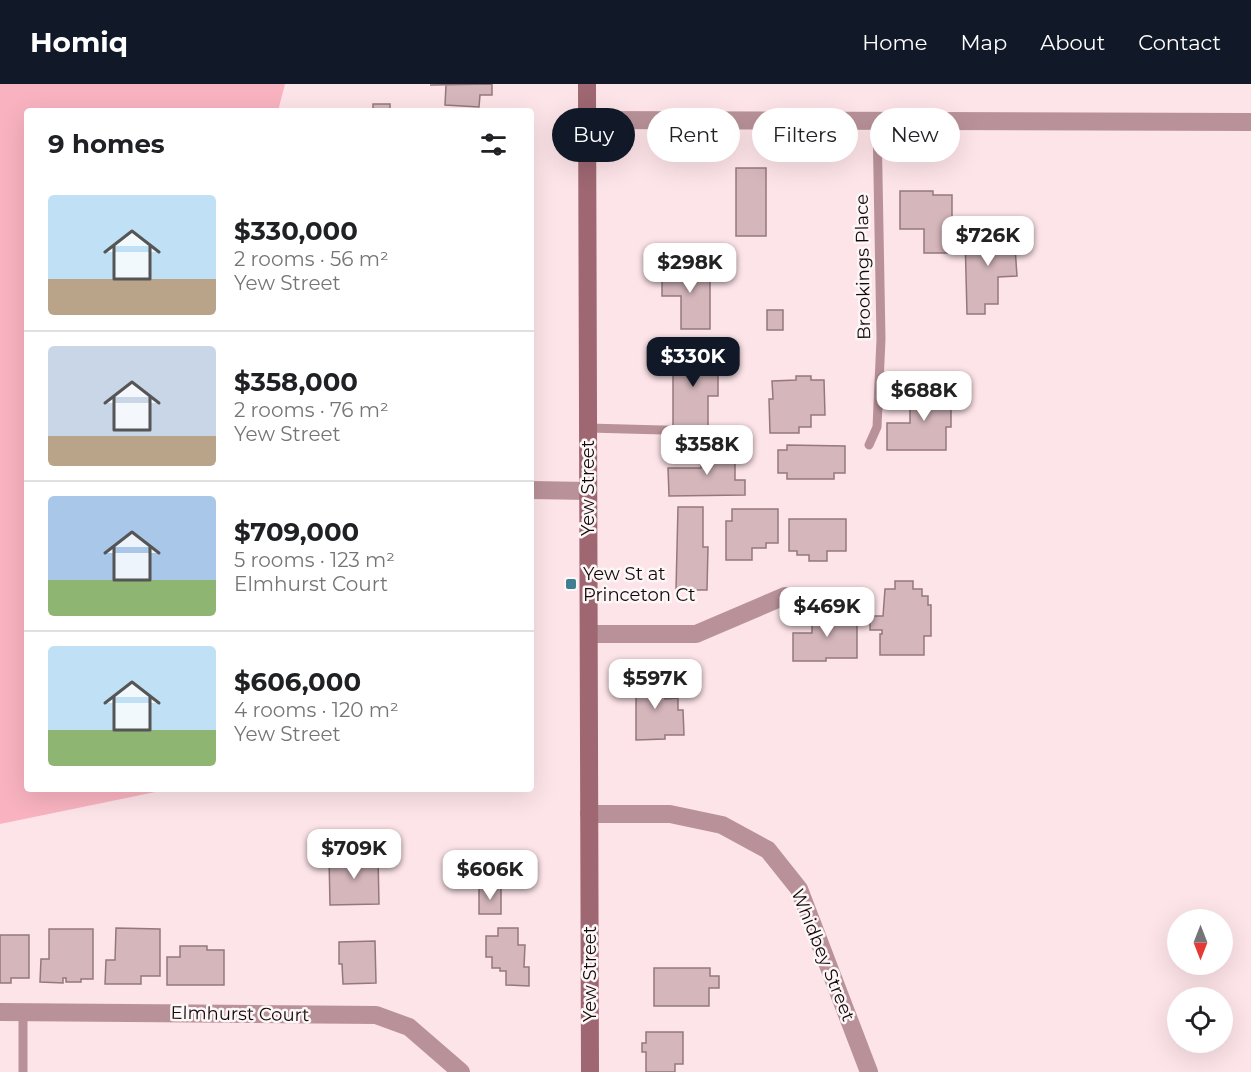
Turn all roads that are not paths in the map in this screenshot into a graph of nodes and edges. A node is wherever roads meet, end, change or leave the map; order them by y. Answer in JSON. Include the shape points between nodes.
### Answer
{"nodes":[{"id":1,"x":587,"y":84,"type":"edge"},
{"id":2,"x":587,"y":108,"type":"edge"},
{"id":3,"x":635,"y":120,"type":"edge"},
{"id":4,"x":870,"y":121,"type":"edge"},
{"id":5,"x":960,"y":121,"type":"edge"},
{"id":6,"x":1251,"y":122,"type":"edge"},
{"id":7,"x":587,"y":162,"type":"edge"},
{"id":8,"x":878,"y":162,"type":"edge"},
{"id":9,"x":588,"y":428,"type":"junction"},
{"id":10,"x":738,"y":432,"type":"dead end"},
{"id":11,"x":869,"y":446,"type":"dead end"},
{"id":12,"x":534,"y":490,"type":"edge"},
{"id":13,"x":588,"y":491,"type":"junction"},
{"id":14,"x":785,"y":596,"type":"dead end"},
{"id":15,"x":589,"y":634,"type":"junction"},
{"id":16,"x":589,"y":814,"type":"junction"},
{"id":17,"x":0,"y":1012,"type":"edge"},
{"id":18,"x":23,"y":1012,"type":"junction"},
{"id":19,"x":23,"y":1072,"type":"edge"},
{"id":20,"x":461,"y":1072,"type":"edge"},
{"id":21,"x":590,"y":1072,"type":"edge"},
{"id":22,"x":869,"y":1072,"type":"edge"}],
"edges":[{"from":1,"to":2,"type":"street","name":"Yew Street"},
{"from":3,"to":4,"type":"street"},
{"from":5,"to":6,"type":"street"},
{"from":7,"to":9,"type":"street","name":"Yew Street"},
{"from":8,"to":11,"type":"lane","name":"Brookings Place","via":[[881,339],[877,427]]},
{"from":9,"to":10,"type":"lane"},
{"from":9,"to":13,"type":"street","name":"Yew Street"},
{"from":12,"to":13,"type":"street"},
{"from":13,"to":15,"type":"street","name":"Yew Street"},
{"from":14,"to":15,"type":"street","via":[[696,634]]},
{"from":15,"to":16,"type":"street","name":"Yew Street"},
{"from":16,"to":21,"type":"street","name":"Yew Street"},
{"from":16,"to":22,"type":"street","name":"Whidbey Street","via":[[670,814],[722,825],[768,850],[799,889]]},
{"from":17,"to":18,"type":"street","name":"Elmhurst Court"},
{"from":18,"to":19,"type":"lane"},
{"from":18,"to":20,"type":"street","name":"Elmhurst Court","via":[[376,1015],[409,1027]]}]}
